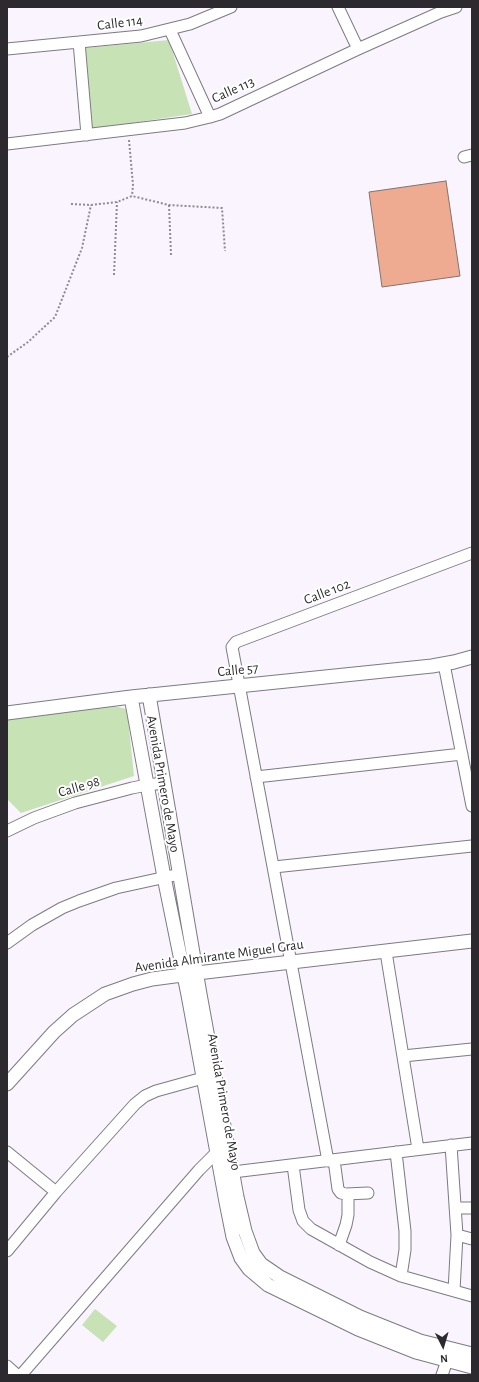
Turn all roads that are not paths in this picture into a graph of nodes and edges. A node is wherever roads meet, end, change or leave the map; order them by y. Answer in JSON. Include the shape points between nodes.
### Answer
{"nodes":[{"id":1,"x":231,"y":7,"type":"edge"},
{"id":2,"x":338,"y":7,"type":"edge"},
{"id":3,"x":456,"y":7,"type":"edge"},
{"id":4,"x":170,"y":30,"type":"junction"},
{"id":5,"x":79,"y":42,"type":"junction"},
{"id":6,"x":358,"y":48,"type":"junction"},
{"id":7,"x":7,"y":49,"type":"edge"},
{"id":8,"x":210,"y":117,"type":"junction"},
{"id":9,"x":87,"y":135,"type":"junction"},
{"id":10,"x":7,"y":144,"type":"edge"},
{"id":11,"x":472,"y":554,"type":"edge"},
{"id":12,"x":472,"y":657,"type":"edge"},
{"id":13,"x":444,"y":664,"type":"junction"},
{"id":14,"x":239,"y":687,"type":"junction"},
{"id":15,"x":149,"y":695,"type":"junction"},
{"id":16,"x":131,"y":697,"type":"junction"},
{"id":17,"x":7,"y":713,"type":"edge"},
{"id":18,"x":462,"y":754,"type":"junction"},
{"id":19,"x":256,"y":777,"type":"junction"},
{"id":20,"x":164,"y":783,"type":"junction"},
{"id":21,"x":148,"y":785,"type":"junction"},
{"id":22,"x":472,"y":806,"type":"edge"},
{"id":23,"x":7,"y":831,"type":"edge"},
{"id":24,"x":472,"y":846,"type":"edge"},
{"id":25,"x":274,"y":867,"type":"junction"},
{"id":26,"x":180,"y":874,"type":"junction"},
{"id":27,"x":164,"y":877,"type":"junction"},
{"id":28,"x":472,"y":942,"type":"edge"},
{"id":29,"x":7,"y":943,"type":"edge"},
{"id":30,"x":386,"y":952,"type":"junction"},
{"id":31,"x":292,"y":962,"type":"junction"},
{"id":32,"x":197,"y":973,"type":"junction"},
{"id":33,"x":183,"y":974,"type":"junction"},
{"id":34,"x":472,"y":1049,"type":"edge"},
{"id":35,"x":403,"y":1056,"type":"junction"},
{"id":36,"x":204,"y":1078,"type":"junction"},
{"id":37,"x":7,"y":1084,"type":"edge"},
{"id":38,"x":472,"y":1143,"type":"edge"},
{"id":39,"x":451,"y":1145,"type":"junction"},
{"id":40,"x":418,"y":1149,"type":"junction"},
{"id":41,"x":7,"y":1152,"type":"edge"},
{"id":42,"x":217,"y":1152,"type":"junction"},
{"id":43,"x":396,"y":1152,"type":"junction"},
{"id":44,"x":331,"y":1161,"type":"junction"},
{"id":45,"x":293,"y":1165,"type":"junction"},
{"id":46,"x":233,"y":1172,"type":"junction"},
{"id":47,"x":56,"y":1192,"type":"junction"},
{"id":48,"x":368,"y":1193,"type":"dead end"},
{"id":49,"x":348,"y":1194,"type":"junction"},
{"id":50,"x":455,"y":1208,"type":"junction"},
{"id":51,"x":472,"y":1208,"type":"edge"},
{"id":52,"x":457,"y":1235,"type":"junction"},
{"id":53,"x":472,"y":1239,"type":"edge"},
{"id":54,"x":339,"y":1245,"type":"junction"},
{"id":55,"x":7,"y":1251,"type":"edge"},
{"id":56,"x":401,"y":1276,"type":"junction"},
{"id":57,"x":454,"y":1291,"type":"junction"},
{"id":58,"x":472,"y":1296,"type":"edge"},
{"id":59,"x":472,"y":1354,"type":"edge"},
{"id":60,"x":449,"y":1355,"type":"junction"},
{"id":61,"x":7,"y":1366,"type":"edge"},
{"id":62,"x":472,"y":1367,"type":"edge"},
{"id":63,"x":17,"y":1375,"type":"edge"},
{"id":64,"x":21,"y":1375,"type":"edge"},
{"id":65,"x":442,"y":1375,"type":"edge"}],
"edges":[{"from":1,"to":4,"type":"street","name":"Calle 114"},
{"from":2,"to":6,"type":"street"},
{"from":3,"to":6,"type":"street","name":"Calle 113"},
{"from":4,"to":5,"type":"street","name":"Calle 114","via":[[126,38]]},
{"from":4,"to":8,"type":"street"},
{"from":5,"to":7,"type":"street","name":"Calle 114"},
{"from":5,"to":9,"type":"street"},
{"from":6,"to":8,"type":"street","name":"Calle 113"},
{"from":8,"to":9,"type":"street","name":"Calle 113","via":[[184,123]]},
{"from":9,"to":10,"type":"street","name":"Calle 113"},
{"from":11,"to":14,"type":"street","name":"Calle 102","via":[[236,642],[232,650]]},
{"from":12,"to":13,"type":"street","name":"Calle 57"},
{"from":13,"to":14,"type":"street","name":"Calle 57"},
{"from":13,"to":18,"type":"street"},
{"from":14,"to":15,"type":"street","name":"Calle 57"},
{"from":14,"to":19,"type":"street","name":"Calle 102"},
{"from":15,"to":16,"type":"street","name":"Calle 57"},
{"from":15,"to":20,"type":"street","name":"Avenida Primero de Mayo"},
{"from":16,"to":17,"type":"street","name":"Calle 57"},
{"from":16,"to":21,"type":"street","name":"Avenida Primero de Mayo"},
{"from":18,"to":19,"type":"street"},
{"from":18,"to":22,"type":"street"},
{"from":19,"to":25,"type":"street","name":"Calle 102"},
{"from":20,"to":21,"type":"street","name":"Calle 98"},
{"from":20,"to":26,"type":"street","name":"Avenida Primero de Mayo"},
{"from":21,"to":23,"type":"street","name":"Calle 98","via":[[68,806]]},
{"from":21,"to":27,"type":"street","name":"Avenida Primero de Mayo"},
{"from":24,"to":25,"type":"street"},
{"from":25,"to":31,"type":"street","name":"Calle 102"},
{"from":26,"to":27,"type":"street"},
{"from":26,"to":32,"type":"street","name":"Avenida Primero de Mayo"},
{"from":27,"to":29,"type":"street","via":[[116,888],[62,908],[32,924]]},
{"from":27,"to":33,"type":"street","name":"Avenida Primero de Mayo"},
{"from":28,"to":30,"type":"street","name":"Avenida Almirante Miguel Grau"},
{"from":30,"to":31,"type":"street","name":"Avenida Almirante Miguel Grau"},
{"from":30,"to":35,"type":"street"},
{"from":31,"to":32,"type":"street","name":"Avenida Almirante Miguel Grau"},
{"from":31,"to":44,"type":"street","name":"Calle 102"},
{"from":32,"to":33,"type":"street","name":"Avenida Almirante Miguel Grau"},
{"from":32,"to":46,"type":"street","name":"Avenida Primero de Mayo"},
{"from":33,"to":36,"type":"street","name":"Avenida Primero de Mayo"},
{"from":33,"to":37,"type":"street","name":"Avenida Almirante Miguel Grau","via":[[118,988],[93,1001],[54,1032]]},
{"from":34,"to":35,"type":"street"},
{"from":35,"to":40,"type":"street"},
{"from":36,"to":42,"type":"street","name":"Avenida Primero de Mayo"},
{"from":36,"to":47,"type":"street","via":[[145,1096]]},
{"from":38,"to":39,"type":"street"},
{"from":39,"to":40,"type":"street"},
{"from":39,"to":50,"type":"street"},
{"from":40,"to":43,"type":"street"},
{"from":41,"to":47,"type":"street"},
{"from":42,"to":60,"type":"street","name":"Avenida Primero de Mayo","via":[[235,1240],[241,1258],[254,1274],[278,1291],[358,1329],[402,1347]]},
{"from":42,"to":64,"type":"street"},
{"from":43,"to":44,"type":"street"},
{"from":43,"to":56,"type":"street","via":[[405,1231]]},
{"from":44,"to":45,"type":"street"},
{"from":44,"to":49,"type":"street","name":"Calle 102","via":[[339,1191]]},
{"from":45,"to":46,"type":"street"},
{"from":45,"to":54,"type":"street","via":[[297,1204],[303,1221],[311,1229]]},
{"from":46,"to":60,"type":"street","name":"Avenida Primero de Mayo","via":[[247,1239],[261,1264],[280,1277],[376,1324]]},
{"from":47,"to":55,"type":"street"},
{"from":48,"to":49,"type":"street"},
{"from":49,"to":54,"type":"street","via":[[348,1215]]},
{"from":50,"to":51,"type":"street"},
{"from":50,"to":52,"type":"street"},
{"from":52,"to":53,"type":"street"},
{"from":52,"to":57,"type":"street"},
{"from":54,"to":56,"type":"street"},
{"from":56,"to":57,"type":"street"},
{"from":57,"to":58,"type":"street"},
{"from":59,"to":60,"type":"street","name":"Avenida Primero de Mayo"},
{"from":60,"to":62,"type":"street","name":"Avenida Primero de Mayo"},
{"from":60,"to":65,"type":"street"},
{"from":61,"to":63,"type":"street"}]}
